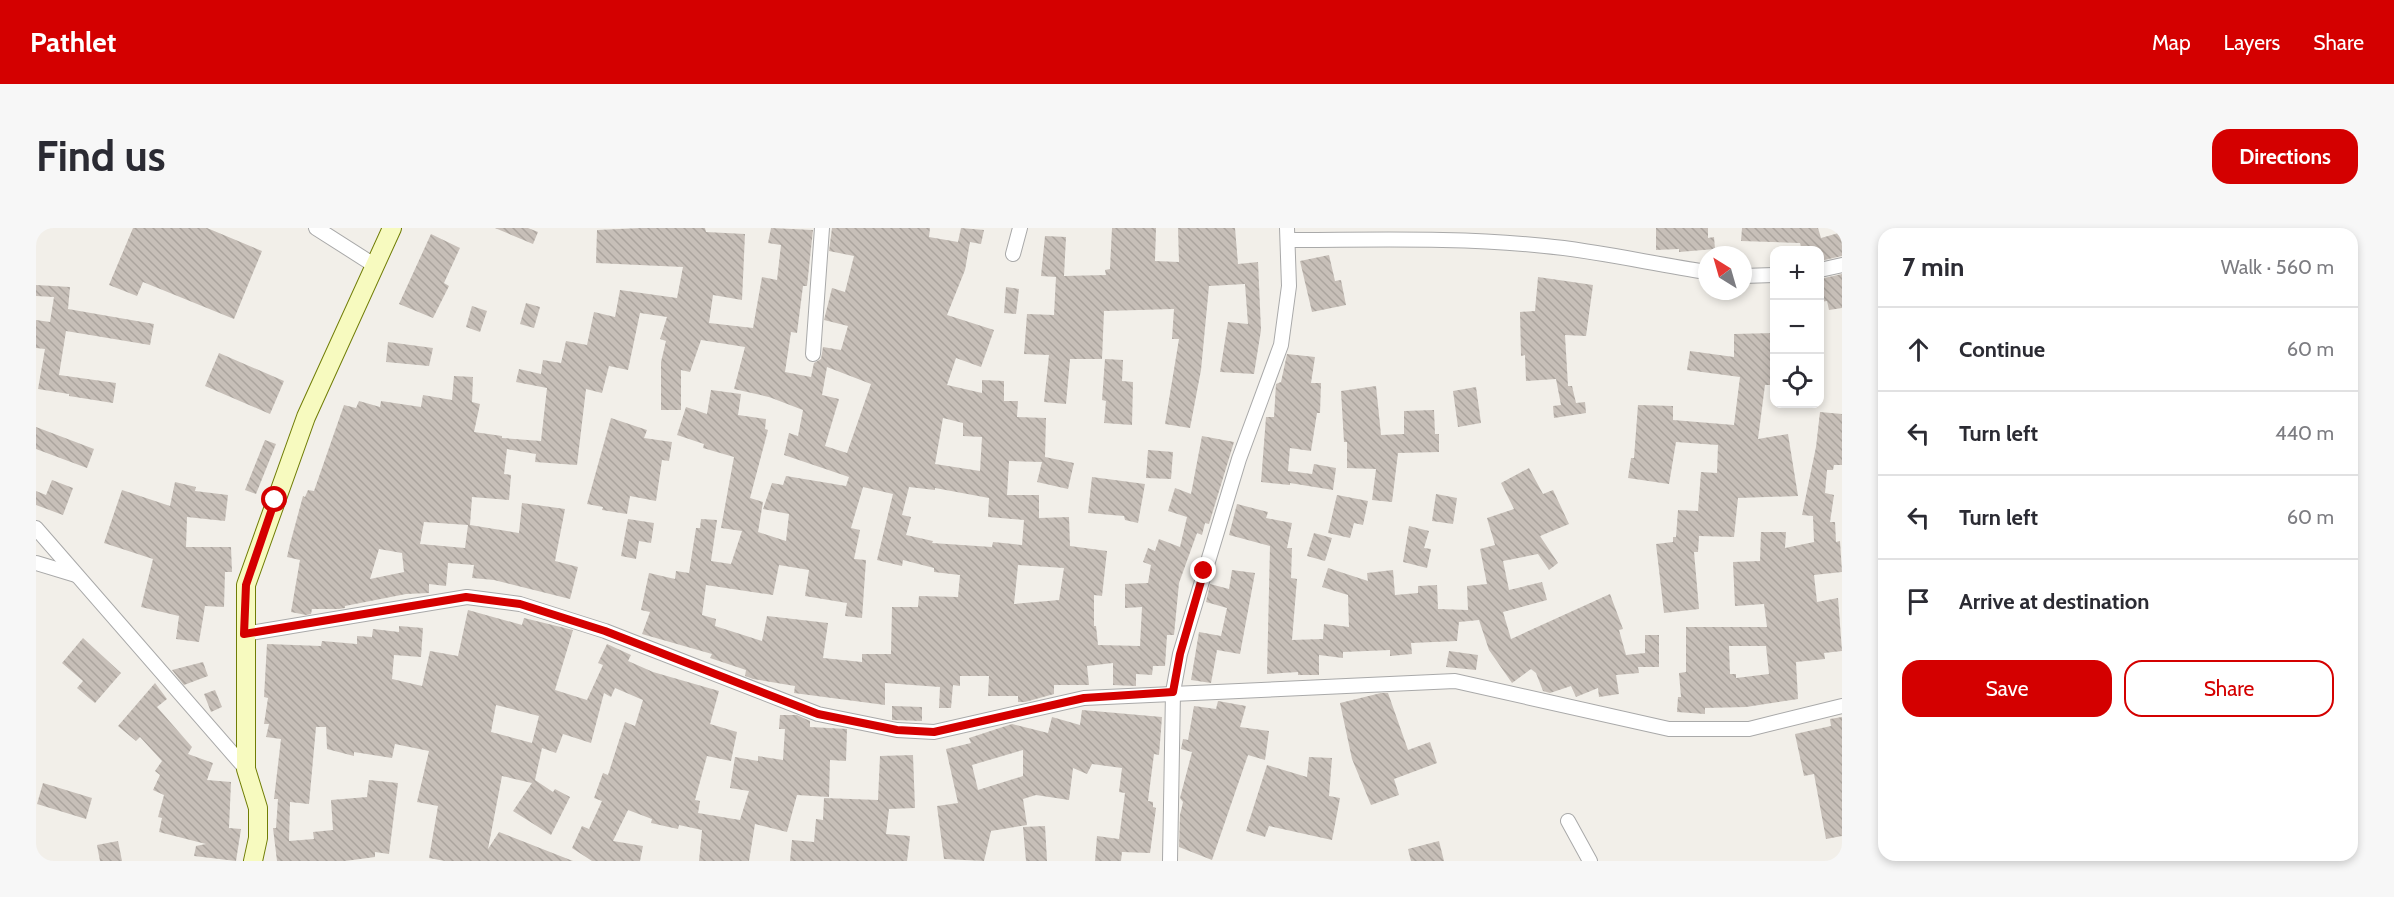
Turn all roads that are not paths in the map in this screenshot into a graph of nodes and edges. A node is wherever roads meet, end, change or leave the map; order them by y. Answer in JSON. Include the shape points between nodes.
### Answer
{"nodes":[{"id":1,"x":316,"y":228,"type":"edge"},
{"id":2,"x":392,"y":228,"type":"edge"},
{"id":3,"x":822,"y":228,"type":"edge"},
{"id":4,"x":1020,"y":228,"type":"edge"},
{"id":5,"x":1288,"y":234,"type":"edge"},
{"id":6,"x":1013,"y":254,"type":"dead end"},
{"id":7,"x":374,"y":265,"type":"junction"},
{"id":8,"x":1842,"y":265,"type":"edge"},
{"id":9,"x":1824,"y":269,"type":"edge"},
{"id":10,"x":1698,"y":270,"type":"edge"},
{"id":11,"x":1770,"y":275,"type":"edge"},
{"id":12,"x":1752,"y":276,"type":"edge"},
{"id":13,"x":813,"y":354,"type":"dead end"},
{"id":14,"x":36,"y":528,"type":"edge"},
{"id":15,"x":36,"y":563,"type":"edge"},
{"id":16,"x":76,"y":575,"type":"junction"},
{"id":17,"x":244,"y":634,"type":"junction"},
{"id":18,"x":1173,"y":692,"type":"junction"},
{"id":19,"x":1842,"y":706,"type":"edge"},
{"id":20,"x":246,"y":768,"type":"junction"},
{"id":21,"x":1568,"y":821,"type":"dead end"},
{"id":22,"x":253,"y":861,"type":"edge"},
{"id":23,"x":1170,"y":861,"type":"edge"},
{"id":24,"x":1590,"y":861,"type":"edge"}],
"edges":[{"from":1,"to":7,"type":"street"},
{"from":2,"to":7,"type":"main road"},
{"from":3,"to":13,"type":"street"},
{"from":4,"to":6,"type":"street"},
{"from":5,"to":10,"type":"street","via":[[1542,245]]},
{"from":5,"to":18,"type":"street","via":[[1289,295],[1281,345],[1239,459],[1180,654]]},
{"from":7,"to":17,"type":"main road","via":[[306,417],[275,500],[246,585]]},
{"from":8,"to":9,"type":"street"},
{"from":11,"to":12,"type":"street"},
{"from":14,"to":16,"type":"street"},
{"from":15,"to":16,"type":"street"},
{"from":16,"to":20,"type":"street"},
{"from":17,"to":18,"type":"street","via":[[466,597],[520,604],[605,631],[818,714],[897,730],[934,732],[1084,698]]},
{"from":17,"to":20,"type":"main road"},
{"from":18,"to":19,"type":"street","via":[[1455,681],[1669,729],[1702,730],[1749,729]]},
{"from":18,"to":23,"type":"street"},
{"from":20,"to":22,"type":"main road","via":[[258,808]]},
{"from":21,"to":24,"type":"street"}]}
